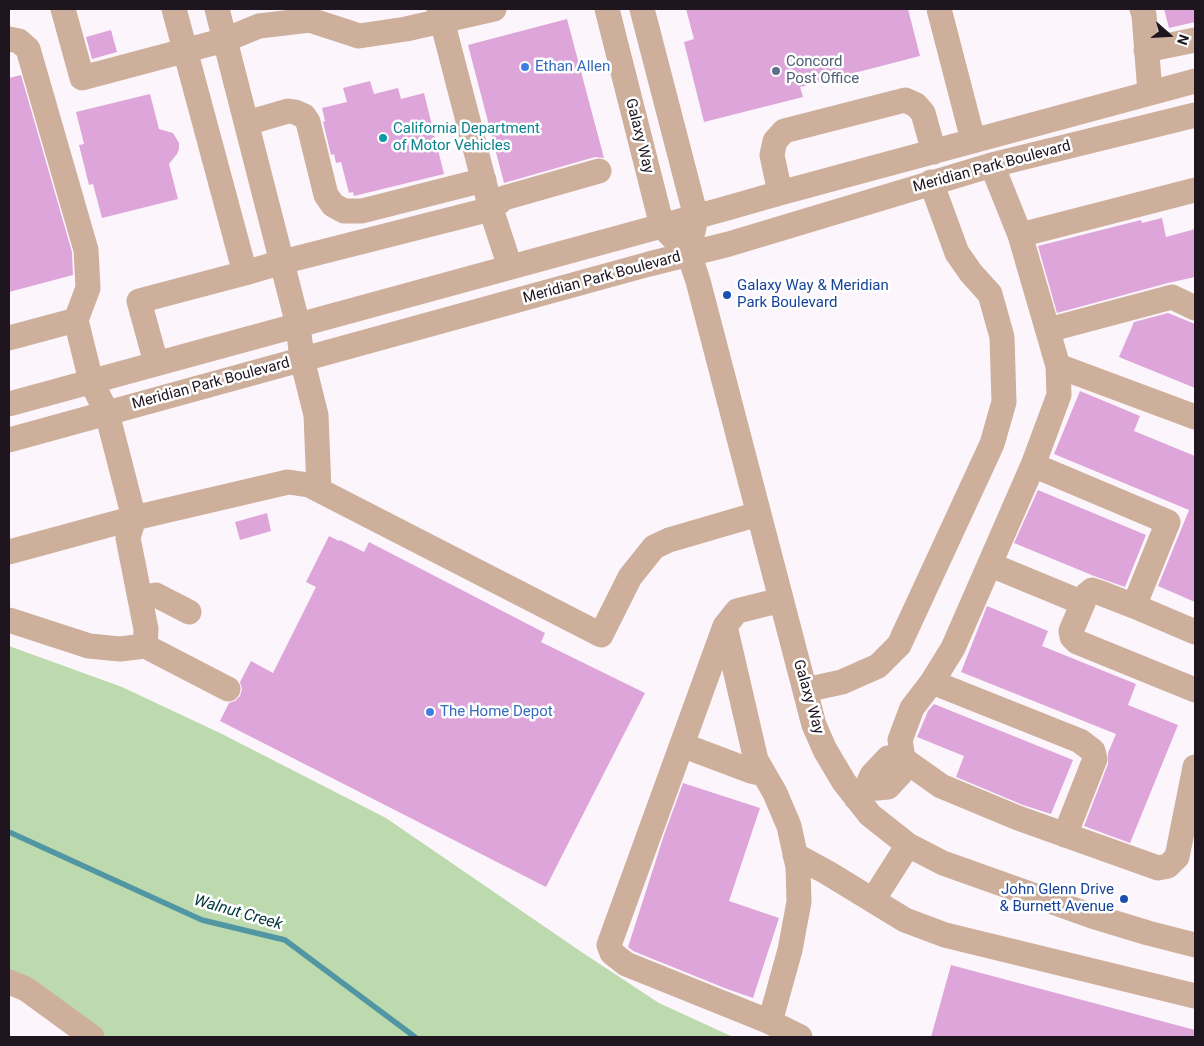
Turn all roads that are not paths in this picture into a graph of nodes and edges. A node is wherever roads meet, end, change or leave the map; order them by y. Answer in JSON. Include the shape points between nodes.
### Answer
{"nodes":[{"id":1,"x":63,"y":9,"type":"edge"},
{"id":2,"x":174,"y":9,"type":"edge"},
{"id":3,"x":218,"y":9,"type":"edge"},
{"id":4,"x":494,"y":9,"type":"edge"},
{"id":5,"x":607,"y":9,"type":"edge"},
{"id":6,"x":642,"y":9,"type":"edge"},
{"id":7,"x":939,"y":9,"type":"edge"},
{"id":8,"x":1142,"y":9,"type":"edge"},
{"id":9,"x":440,"y":15,"type":"edge"},
{"id":10,"x":9,"y":39,"type":"edge"},
{"id":11,"x":225,"y":40,"type":"junction"},
{"id":12,"x":1195,"y":40,"type":"edge"},
{"id":13,"x":185,"y":50,"type":"junction"},
{"id":14,"x":1146,"y":50,"type":"junction"},
{"id":15,"x":1195,"y":81,"type":"edge"},
{"id":16,"x":1150,"y":93,"type":"junction"},
{"id":17,"x":1195,"y":115,"type":"edge"},
{"id":18,"x":247,"y":123,"type":"junction"},
{"id":19,"x":973,"y":140,"type":"junction"},
{"id":20,"x":934,"y":152,"type":"junction"},
{"id":21,"x":992,"y":165,"type":"junction"},
{"id":22,"x":599,"y":171,"type":"dead end"},
{"id":23,"x":484,"y":180,"type":"junction"},
{"id":24,"x":931,"y":182,"type":"junction"},
{"id":25,"x":1195,"y":190,"type":"edge"},
{"id":26,"x":780,"y":193,"type":"junction"},
{"id":27,"x":491,"y":209,"type":"junction"},
{"id":28,"x":696,"y":217,"type":"junction"},
{"id":29,"x":662,"y":226,"type":"junction"},
{"id":30,"x":1020,"y":235,"type":"junction"},
{"id":31,"x":689,"y":254,"type":"junction"},
{"id":32,"x":282,"y":262,"type":"junction"},
{"id":33,"x":510,"y":267,"type":"junction"},
{"id":34,"x":245,"y":273,"type":"junction"},
{"id":35,"x":1195,"y":308,"type":"edge"},
{"id":36,"x":76,"y":320,"type":"junction"},
{"id":37,"x":298,"y":325,"type":"junction"},
{"id":38,"x":1048,"y":330,"type":"junction"},
{"id":39,"x":9,"y":338,"type":"edge"},
{"id":40,"x":302,"y":359,"type":"junction"},
{"id":41,"x":156,"y":363,"type":"junction"},
{"id":42,"x":1058,"y":366,"type":"junction"},
{"id":43,"x":91,"y":381,"type":"junction"},
{"id":44,"x":9,"y":404,"type":"edge"},
{"id":45,"x":107,"y":413,"type":"junction"},
{"id":46,"x":1195,"y":417,"type":"edge"},
{"id":47,"x":9,"y":440,"type":"edge"},
{"id":48,"x":1033,"y":465,"type":"junction"},
{"id":49,"x":319,"y":490,"type":"junction"},
{"id":50,"x":758,"y":514,"type":"junction"},
{"id":51,"x":134,"y":518,"type":"junction"},
{"id":52,"x":9,"y":552,"type":"edge"},
{"id":53,"x":990,"y":565,"type":"junction"},
{"id":54,"x":140,"y":598,"type":"junction"},
{"id":55,"x":782,"y":600,"type":"junction"},
{"id":56,"x":1083,"y":603,"type":"junction"},
{"id":57,"x":1134,"y":606,"type":"junction"},
{"id":58,"x":189,"y":612,"type":"dead end"},
{"id":59,"x":9,"y":620,"type":"edge"},
{"id":60,"x":725,"y":626,"type":"junction"},
{"id":61,"x":1195,"y":632,"type":"edge"},
{"id":62,"x":145,"y":646,"type":"junction"},
{"id":63,"x":932,"y":682,"type":"junction"},
{"id":64,"x":228,"y":689,"type":"dead end"},
{"id":65,"x":805,"y":690,"type":"junction"},
{"id":66,"x":1195,"y":690,"type":"edge"},
{"id":67,"x":682,"y":746,"type":"junction"},
{"id":68,"x":903,"y":759,"type":"junction"},
{"id":69,"x":1195,"y":767,"type":"edge"},
{"id":70,"x":764,"y":774,"type":"junction"},
{"id":71,"x":861,"y":794,"type":"junction"},
{"id":72,"x":1065,"y":835,"type":"junction"},
{"id":73,"x":908,"y":845,"type":"junction"},
{"id":74,"x":795,"y":855,"type":"junction"},
{"id":75,"x":873,"y":900,"type":"junction"},
{"id":76,"x":1195,"y":944,"type":"edge"},
{"id":77,"x":9,"y":982,"type":"edge"},
{"id":78,"x":1195,"y":996,"type":"edge"},
{"id":79,"x":770,"y":1022,"type":"junction"},
{"id":80,"x":92,"y":1037,"type":"edge"},
{"id":81,"x":800,"y":1037,"type":"edge"}],
"edges":[{"from":1,"to":13,"type":"street","via":[[82,78]]},
{"from":2,"to":13,"type":"street"},
{"from":3,"to":11,"type":"street"},
{"from":4,"to":9,"type":"street"},
{"from":5,"to":29,"type":"street","name":"Galaxy Way"},
{"from":6,"to":28,"type":"street","name":"Galaxy Way"},
{"from":7,"to":19,"type":"street"},
{"from":8,"to":14,"type":"street"},
{"from":9,"to":11,"type":"street","via":[[406,30],[359,36],[310,20],[259,26]]},
{"from":9,"to":23,"type":"street"},
{"from":10,"to":36,"type":"street","via":[[19,41],[28,49],[86,250],[88,288]]},
{"from":11,"to":13,"type":"street"},
{"from":11,"to":18,"type":"street"},
{"from":12,"to":14,"type":"street"},
{"from":13,"to":34,"type":"street"},
{"from":14,"to":16,"type":"street"},
{"from":15,"to":16,"type":"street","name":"Meridian Park Boulevard"},
{"from":16,"to":19,"type":"street","name":"Meridian Park Boulevard"},
{"from":17,"to":21,"type":"street","name":"Meridian Park Boulevard"},
{"from":18,"to":23,"type":"street","via":[[288,111],[304,116],[326,195],[344,211],[362,211]]},
{"from":18,"to":32,"type":"street"},
{"from":19,"to":20,"type":"street","name":"Meridian Park Boulevard"},
{"from":20,"to":26,"type":"street","name":"Meridian Park Boulevard"},
{"from":20,"to":26,"type":"street","via":[[923,113],[905,100],[784,131],[775,141],[772,155]]},
{"from":21,"to":24,"type":"street","name":"Meridian Park Boulevard"},
{"from":21,"to":30,"type":"street"},
{"from":22,"to":27,"type":"street","via":[[504,198]]},
{"from":23,"to":27,"type":"street"},
{"from":24,"to":31,"type":"street","name":"Meridian Park Boulevard"},
{"from":24,"to":65,"type":"street","via":[[957,253],[990,294],[1002,337],[1004,402],[992,444],[899,645],[878,666],[842,682]]},
{"from":25,"to":30,"type":"street"},
{"from":26,"to":28,"type":"street","name":"Meridian Park Boulevard"},
{"from":27,"to":32,"type":"street"},
{"from":27,"to":33,"type":"street"},
{"from":28,"to":29,"type":"street","name":"Meridian Park Boulevard"},
{"from":28,"to":31,"type":"street","name":"Galaxy Way"},
{"from":29,"to":31,"type":"street","name":"Galaxy Way"},
{"from":29,"to":33,"type":"street","name":"Meridian Park Boulevard"},
{"from":30,"to":38,"type":"street"},
{"from":31,"to":40,"type":"street","name":"Meridian Park Boulevard"},
{"from":31,"to":50,"type":"street","name":"Galaxy Way"},
{"from":32,"to":34,"type":"street"},
{"from":32,"to":37,"type":"street"},
{"from":33,"to":37,"type":"street","name":"Meridian Park Boulevard"},
{"from":34,"to":41,"type":"street","via":[[139,301]]},
{"from":35,"to":38,"type":"street","via":[[1172,297]]},
{"from":36,"to":39,"type":"street"},
{"from":36,"to":43,"type":"street"},
{"from":37,"to":40,"type":"street"},
{"from":37,"to":41,"type":"street","name":"Meridian Park Boulevard"},
{"from":38,"to":42,"type":"street"},
{"from":40,"to":45,"type":"street","name":"Meridian Park Boulevard"},
{"from":40,"to":49,"type":"street","via":[[316,415]]},
{"from":41,"to":43,"type":"street","name":"Meridian Park Boulevard"},
{"from":42,"to":46,"type":"street"},
{"from":42,"to":48,"type":"street","via":[[1059,394]]},
{"from":43,"to":44,"type":"street","name":"Meridian Park Boulevard"},
{"from":43,"to":45,"type":"street"},
{"from":45,"to":47,"type":"street","name":"Meridian Park Boulevard"},
{"from":45,"to":51,"type":"street"},
{"from":48,"to":53,"type":"street"},
{"from":48,"to":57,"type":"street","via":[[1168,522]]},
{"from":49,"to":50,"type":"street","via":[[601,635],[630,577],[654,548],[669,540]]},
{"from":49,"to":51,"type":"street","via":[[288,482]]},
{"from":50,"to":55,"type":"street","name":"Galaxy Way"},
{"from":51,"to":52,"type":"street"},
{"from":51,"to":54,"type":"street","via":[[128,538]]},
{"from":53,"to":56,"type":"street"},
{"from":53,"to":63,"type":"street","via":[[954,648]]},
{"from":54,"to":58,"type":"street","via":[[156,595]]},
{"from":54,"to":62,"type":"street","via":[[146,629]]},
{"from":55,"to":60,"type":"street","via":[[737,611]]},
{"from":55,"to":65,"type":"street","name":"Galaxy Way"},
{"from":56,"to":57,"type":"street","via":[[1092,590]]},
{"from":56,"to":66,"type":"street","via":[[1071,631],[1078,642]]},
{"from":57,"to":61,"type":"street"},
{"from":59,"to":62,"type":"street","via":[[89,646],[120,649]]},
{"from":60,"to":67,"type":"street"},
{"from":60,"to":70,"type":"street","via":[[756,760]]},
{"from":62,"to":64,"type":"street"},
{"from":63,"to":68,"type":"street","via":[[912,708],[900,740]]},
{"from":63,"to":72,"type":"street","via":[[1080,741],[1093,751],[1095,759]]},
{"from":65,"to":71,"type":"street","name":"Galaxy Way","via":[[814,725],[826,750],[844,782]]},
{"from":67,"to":70,"type":"street"},
{"from":67,"to":79,"type":"street","via":[[609,945],[612,954],[626,964]]},
{"from":68,"to":71,"type":"street","via":[[901,773],[888,787]]},
{"from":68,"to":72,"type":"street","via":[[941,786]]},
{"from":69,"to":72,"type":"street","via":[[1177,857],[1168,866],[1158,868]]},
{"from":70,"to":74,"type":"street","via":[[789,826]]},
{"from":71,"to":73,"type":"street","name":"Galaxy Way","via":[[870,815]]},
{"from":73,"to":75,"type":"street"},
{"from":73,"to":76,"type":"street","name":"Galaxy Way","via":[[943,863],[1092,916]]},
{"from":74,"to":75,"type":"street"},
{"from":74,"to":79,"type":"street","via":[[799,902],[790,950]]},
{"from":75,"to":78,"type":"street","via":[[905,920],[945,935]]},
{"from":77,"to":80,"type":"street","via":[[26,989]]},
{"from":79,"to":81,"type":"street"}]}
